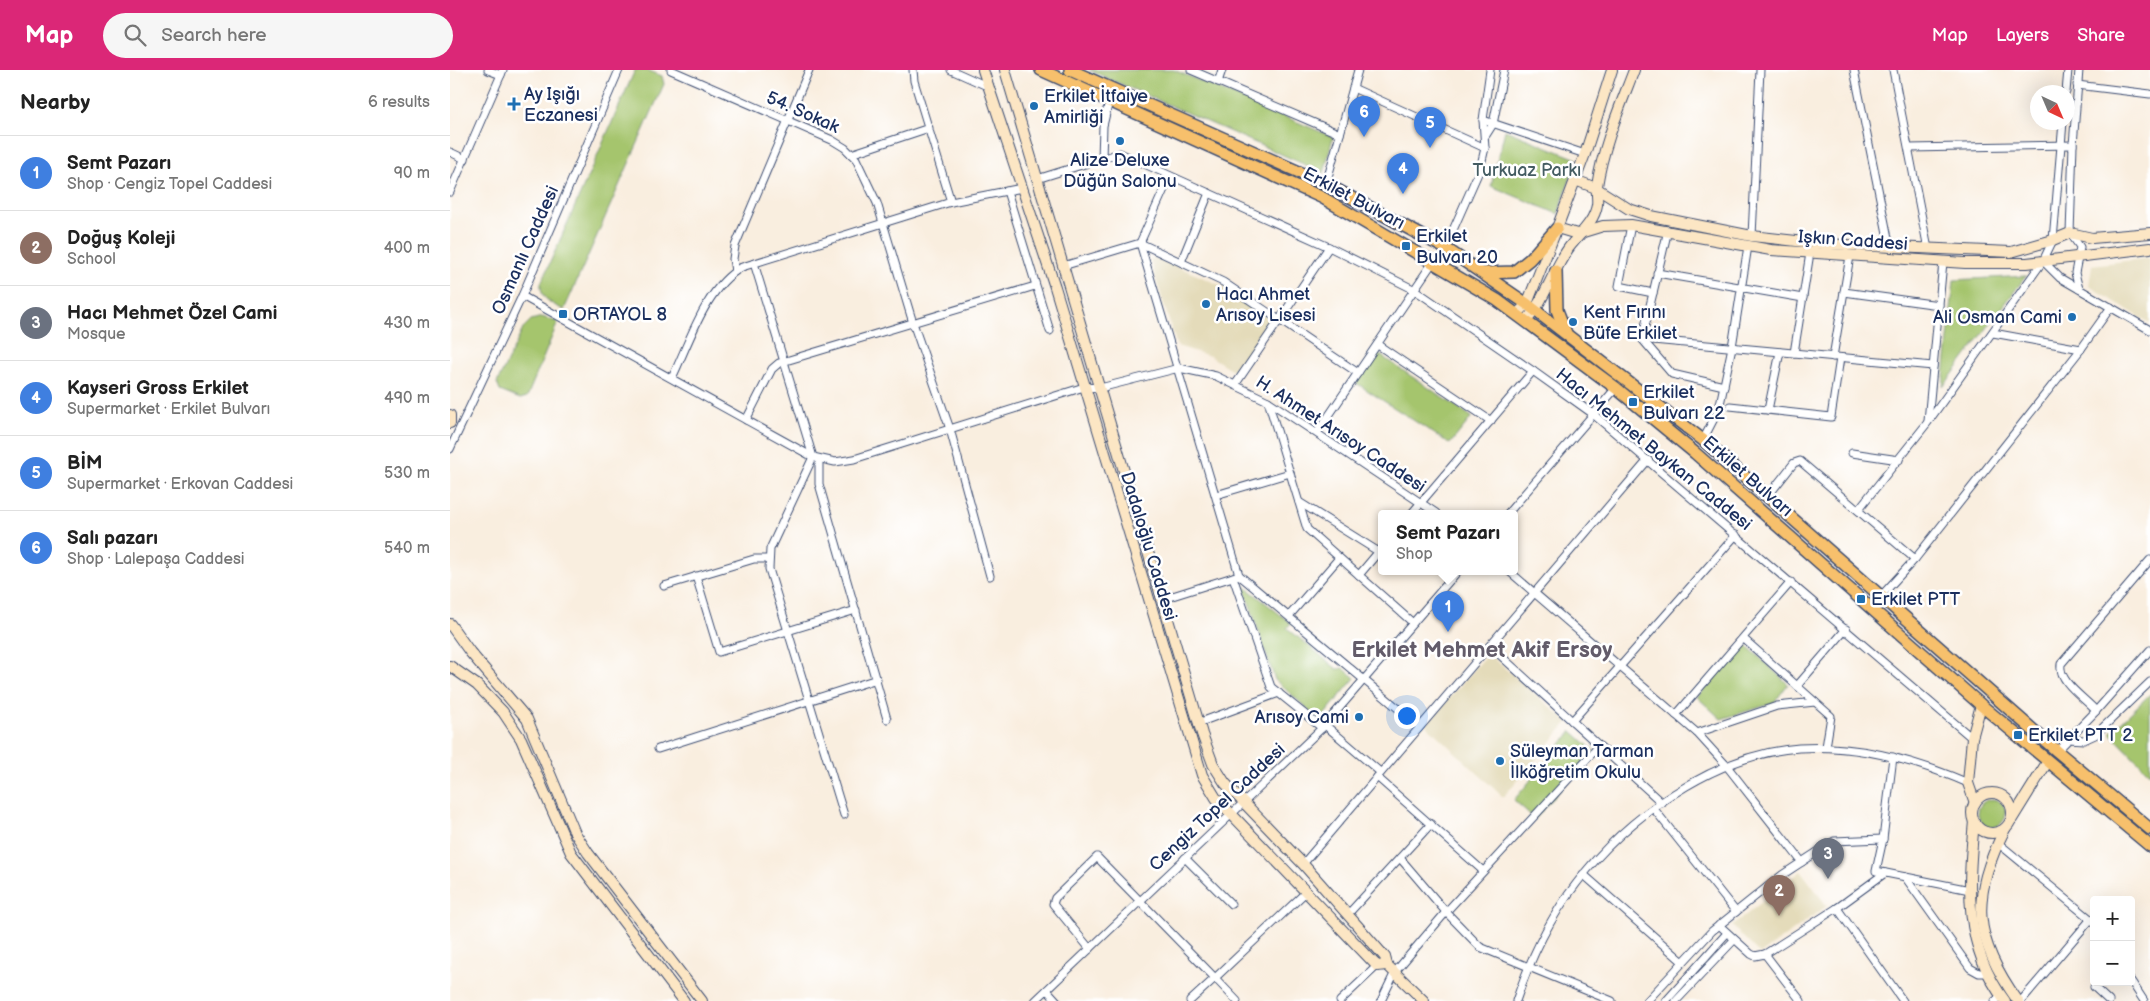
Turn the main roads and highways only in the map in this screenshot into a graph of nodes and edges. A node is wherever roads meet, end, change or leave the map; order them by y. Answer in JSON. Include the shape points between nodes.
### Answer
{"nodes":[{"id":1,"x":1041,"y":70,"type":"edge"},
{"id":2,"x":1070,"y":70,"type":"edge"},
{"id":3,"x":1557,"y":228,"type":"road end"},
{"id":4,"x":1556,"y":271,"type":"road end"},
{"id":5,"x":1483,"y":273,"type":"junction"},
{"id":6,"x":1567,"y":334,"type":"junction"},
{"id":7,"x":1991,"y":692,"type":"junction"},
{"id":8,"x":1981,"y":705,"type":"junction"},
{"id":9,"x":2057,"y":751,"type":"junction"},
{"id":10,"x":2048,"y":761,"type":"junction"},
{"id":11,"x":2150,"y":829,"type":"edge"},
{"id":12,"x":2150,"y":846,"type":"edge"}],
"edges":[{"from":1,"to":8,"type":"main road","name":"Erkilet Bulvarı","via":[[1323,198],[1497,300],[1616,388],[1695,453]]},
{"from":2,"to":5,"type":"main road","name":"Erkilet Bulvarı","via":[[1326,184],[1445,248]]},
{"from":3,"to":5,"type":"main road","via":[[1514,272]]},
{"from":4,"to":6,"type":"main road","via":[[1558,310]]},
{"from":5,"to":6,"type":"main road","name":"Erkilet Bulvarı"},
{"from":6,"to":7,"type":"main road","name":"Erkilet Bulvarı","via":[[1703,440]]},
{"from":7,"to":8,"type":"main road"},
{"from":7,"to":9,"type":"main road","name":"Erkilet Bulvarı"},
{"from":8,"to":10,"type":"main road","name":"Erkilet Bulvarı"},
{"from":9,"to":10,"type":"main road"},
{"from":9,"to":11,"type":"main road","name":"Erkilet Bulvarı"},
{"from":10,"to":12,"type":"main road","name":"Erkilet Bulvarı"}]}
